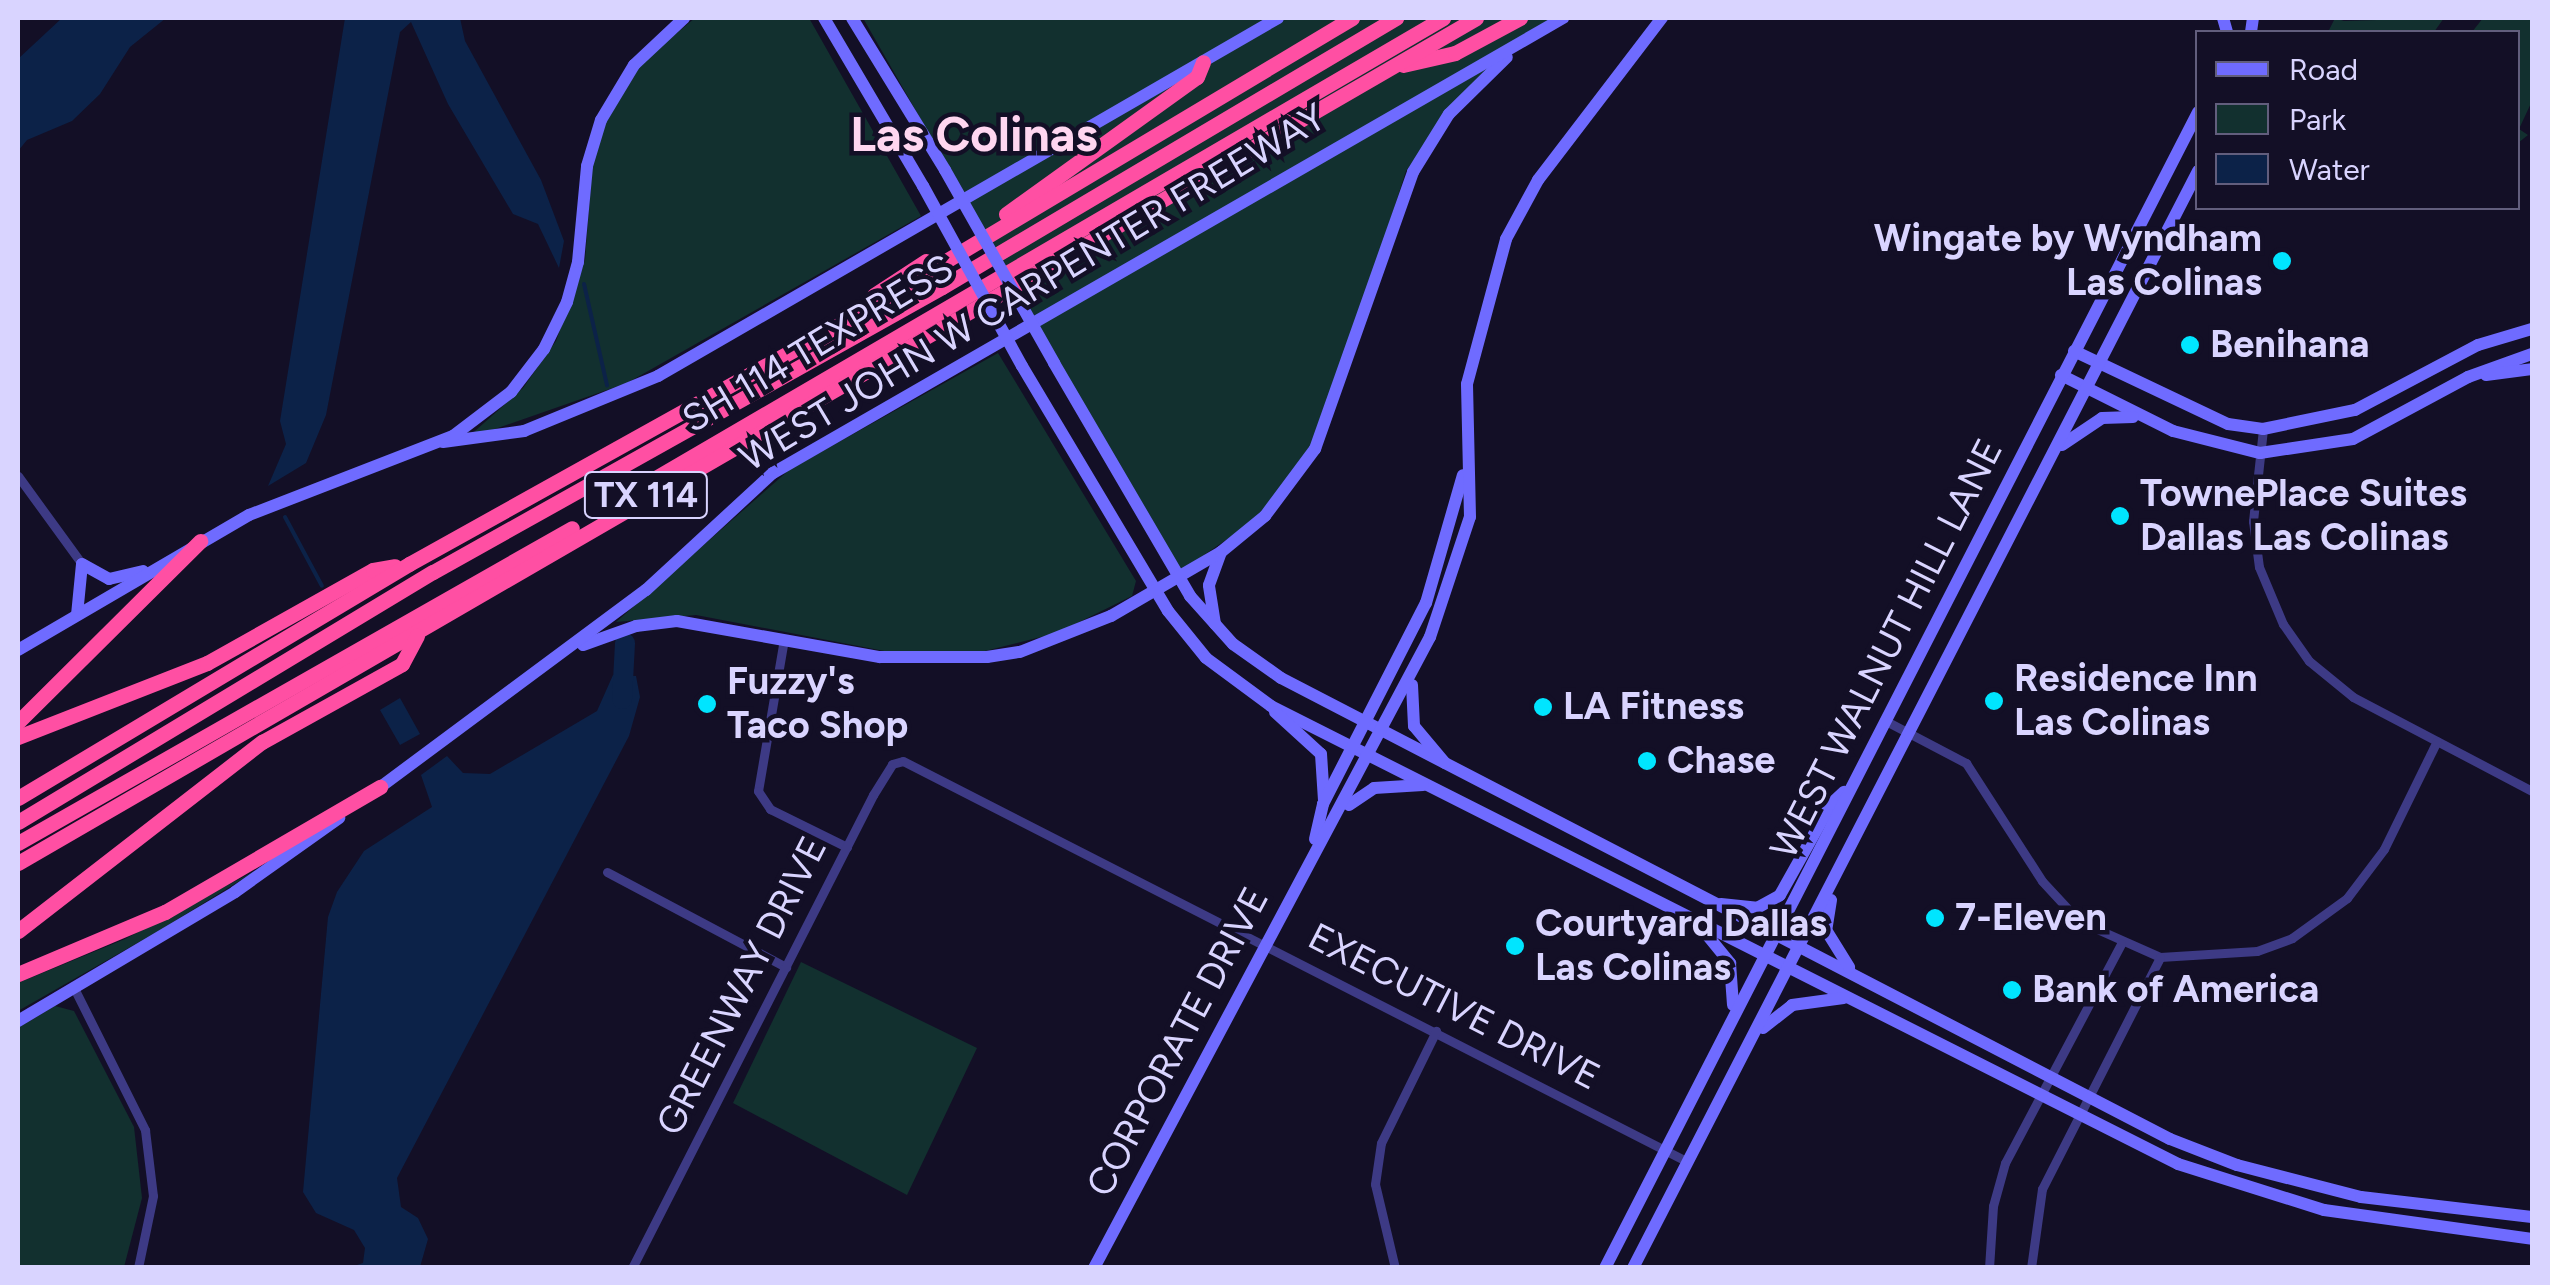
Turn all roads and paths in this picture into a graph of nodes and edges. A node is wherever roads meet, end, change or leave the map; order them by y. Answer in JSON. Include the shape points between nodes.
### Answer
{"nodes":[{"id":1,"x":684,"y":18,"type":"edge"},
{"id":2,"x":824,"y":18,"type":"edge"},
{"id":3,"x":852,"y":18,"type":"edge"},
{"id":4,"x":1278,"y":18,"type":"edge"},
{"id":5,"x":1352,"y":18,"type":"edge"},
{"id":6,"x":1396,"y":18,"type":"edge"},
{"id":7,"x":1443,"y":18,"type":"edge"},
{"id":8,"x":1476,"y":18,"type":"edge"},
{"id":9,"x":1520,"y":18,"type":"edge"},
{"id":10,"x":1563,"y":18,"type":"edge"},
{"id":11,"x":1662,"y":18,"type":"edge"},
{"id":12,"x":1545,"y":28,"type":"junction"},
{"id":13,"x":1202,"y":62,"type":"junction"},
{"id":14,"x":1390,"y":68,"type":"junction"},
{"id":15,"x":2195,"y":118,"type":"edge"},
{"id":16,"x":2195,"y":177,"type":"edge"},
{"id":17,"x":2531,"y":328,"type":"edge"},
{"id":18,"x":832,"y":329,"type":"junction"},
{"id":19,"x":2074,"y":351,"type":"junction"},
{"id":20,"x":2532,"y":354,"type":"edge"},
{"id":21,"x":2099,"y":364,"type":"junction"},
{"id":22,"x":2532,"y":369,"type":"edge"},
{"id":23,"x":2061,"y":375,"type":"junction"},
{"id":24,"x":2468,"y":377,"type":"junction"},
{"id":25,"x":2086,"y":388,"type":"junction"},
{"id":26,"x":2150,"y":420,"type":"junction"},
{"id":27,"x":2264,"y":429,"type":"junction"},
{"id":28,"x":440,"y":442,"type":"junction"},
{"id":29,"x":2260,"y":454,"type":"junction"},
{"id":30,"x":2049,"y":462,"type":"junction"},
{"id":31,"x":1465,"y":468,"type":"junction"},
{"id":32,"x":18,"y":476,"type":"edge"},
{"id":33,"x":200,"y":541,"type":"junction"},
{"id":34,"x":1221,"y":552,"type":"junction"},
{"id":35,"x":82,"y":564,"type":"junction"},
{"id":36,"x":409,"y":564,"type":"junction"},
{"id":37,"x":1440,"y":565,"type":"junction"},
{"id":38,"x":159,"y":566,"type":"junction"},
{"id":39,"x":1456,"y":572,"type":"junction"},
{"id":40,"x":1178,"y":576,"type":"junction"},
{"id":41,"x":1155,"y":590,"type":"junction"},
{"id":42,"x":77,"y":615,"type":"junction"},
{"id":43,"x":1216,"y":626,"type":"junction"},
{"id":44,"x":418,"y":634,"type":"junction"},
{"id":45,"x":784,"y":638,"type":"junction"},
{"id":46,"x":18,"y":650,"type":"edge"},
{"id":47,"x":566,"y":652,"type":"junction"},
{"id":48,"x":1416,"y":667,"type":"junction"},
{"id":49,"x":1271,"y":706,"type":"junction"},
{"id":50,"x":1884,"y":720,"type":"junction"},
{"id":51,"x":18,"y":722,"type":"edge"},
{"id":52,"x":1366,"y":725,"type":"junction"},
{"id":53,"x":1910,"y":733,"type":"junction"},
{"id":54,"x":1381,"y":734,"type":"junction"},
{"id":55,"x":18,"y":737,"type":"edge"},
{"id":56,"x":2437,"y":740,"type":"junction"},
{"id":57,"x":1354,"y":749,"type":"junction"},
{"id":58,"x":1370,"y":756,"type":"junction"},
{"id":59,"x":925,"y":770,"type":"joint"},
{"id":60,"x":1454,"y":772,"type":"junction"},
{"id":61,"x":1426,"y":785,"type":"junction"},
{"id":62,"x":380,"y":786,"type":"junction"},
{"id":63,"x":1850,"y":788,"type":"junction"},
{"id":64,"x":2532,"y":790,"type":"edge"},
{"id":65,"x":18,"y":798,"type":"edge"},
{"id":66,"x":1324,"y":804,"type":"junction"},
{"id":67,"x":1342,"y":812,"type":"junction"},
{"id":68,"x":18,"y":822,"type":"edge"},
{"id":69,"x":18,"y":843,"type":"edge"},
{"id":70,"x":1314,"y":844,"type":"junction"},
{"id":71,"x":846,"y":846,"type":"junction"},
{"id":72,"x":18,"y":863,"type":"edge"},
{"id":73,"x":607,"y":872,"type":"dead end"},
{"id":74,"x":1834,"y":882,"type":"junction"},
{"id":75,"x":1708,"y":902,"type":"junction"},
{"id":76,"x":1698,"y":924,"type":"junction"},
{"id":77,"x":18,"y":930,"type":"edge"},
{"id":78,"x":1775,"y":935,"type":"junction"},
{"id":79,"x":1264,"y":943,"type":"junction"},
{"id":80,"x":2121,"y":944,"type":"junction"},
{"id":81,"x":1801,"y":948,"type":"junction"},
{"id":82,"x":1763,"y":957,"type":"junction"},
{"id":83,"x":2160,"y":957,"type":"junction"},
{"id":84,"x":786,"y":966,"type":"junction"},
{"id":85,"x":1790,"y":969,"type":"junction"},
{"id":86,"x":18,"y":974,"type":"edge"},
{"id":87,"x":1857,"y":976,"type":"junction"},
{"id":88,"x":74,"y":988,"type":"junction"},
{"id":89,"x":1846,"y":998,"type":"junction"},
{"id":90,"x":1733,"y":1010,"type":"junction"},
{"id":91,"x":18,"y":1022,"type":"edge"},
{"id":92,"x":1436,"y":1031,"type":"junction"},
{"id":93,"x":1752,"y":1041,"type":"junction"},
{"id":94,"x":2051,"y":1079,"type":"junction"},
{"id":95,"x":2039,"y":1099,"type":"junction"},
{"id":96,"x":2090,"y":1100,"type":"junction"},
{"id":97,"x":2079,"y":1119,"type":"junction"},
{"id":98,"x":1665,"y":1150,"type":"junction"},
{"id":99,"x":1688,"y":1162,"type":"junction"},
{"id":100,"x":2532,"y":1218,"type":"edge"},
{"id":101,"x":2532,"y":1240,"type":"edge"},
{"id":102,"x":138,"y":1268,"type":"edge"},
{"id":103,"x":632,"y":1268,"type":"edge"},
{"id":104,"x":1094,"y":1268,"type":"edge"},
{"id":105,"x":1395,"y":1268,"type":"edge"},
{"id":106,"x":1605,"y":1268,"type":"edge"},
{"id":107,"x":1633,"y":1268,"type":"edge"},
{"id":108,"x":1989,"y":1268,"type":"edge"},
{"id":109,"x":2031,"y":1268,"type":"edge"}],
"edges":[{"from":1,"to":28,"type":"main road","via":[[634,65],[601,120],[587,166],[575,278],[550,340],[510,392]]},
{"from":2,"to":41,"type":"main road","bridge":true},
{"from":3,"to":40,"type":"main road","bridge":true},
{"from":4,"to":13,"type":"main road"},
{"from":5,"to":18,"type":"highway","name":"WEST JOHN W CARPENTER FREEWAY","number":"TX 114"},
{"from":6,"to":68,"type":"highway","name":"SH 114 TEXPRESS","via":[[942,288],[433,572]]},
{"from":7,"to":69,"type":"highway","name":"SH 114 TEXPRESS"},
{"from":8,"to":14,"type":"highway","name":"WEST JOHN W CARPENTER FREEWAY","number":"TX 114"},
{"from":9,"to":14,"type":"highway","via":[[1455,53]]},
{"from":10,"to":12,"type":"main road","name":"WEST JOHN W CARPENTER FREEWAY"},
{"from":11,"to":31,"type":"main road","name":"CORPORATE DRIVE","via":[[1538,180],[1506,239],[1470,364]]},
{"from":12,"to":34,"type":"main road","via":[[1487,72],[1429,141],[1314,448],[1265,516]]},
{"from":12,"to":47,"type":"main road","name":"WEST JOHN W CARPENTER FREEWAY","via":[[772,473],[646,590]]},
{"from":13,"to":18,"type":"highway","via":[[1197,77],[1059,178],[889,282]]},
{"from":13,"to":28,"type":"main road","via":[[658,376],[524,431]]},
{"from":14,"to":44,"type":"highway","name":"WEST JOHN W CARPENTER FREEWAY","number":"TX 114","via":[[786,421],[626,506]]},
{"from":15,"to":19,"type":"main road","name":"WEST WALNUT HILL LANE"},
{"from":16,"to":21,"type":"main road","name":"WEST WALNUT HILL LANE"},
{"from":17,"to":27,"type":"main road","via":[[2478,345],[2355,410]]},
{"from":18,"to":36,"type":"highway","name":"WEST JOHN W CARPENTER FREEWAY","number":"TX 114"},
{"from":19,"to":21,"type":"main road"},
{"from":19,"to":23,"type":"main road","name":"WEST WALNUT HILL LANE"},
{"from":20,"to":24,"type":"main road"},
{"from":21,"to":25,"type":"main road","name":"WEST WALNUT HILL LANE"},
{"from":21,"to":27,"type":"main road","via":[[2228,424]]},
{"from":22,"to":24,"type":"main road"},
{"from":23,"to":25,"type":"main road"},
{"from":23,"to":50,"type":"main road","name":"WEST WALNUT HILL LANE"},
{"from":24,"to":29,"type":"main road","via":[[2352,439],[2318,450]]},
{"from":25,"to":26,"type":"main road"},
{"from":25,"to":30,"type":"main road","name":"WEST WALNUT HILL LANE"},
{"from":26,"to":29,"type":"main road","via":[[2219,447]]},
{"from":26,"to":30,"type":"main road","via":[[2102,418],[2064,443]]},
{"from":27,"to":29,"type":"street"},
{"from":28,"to":33,"type":"main road","via":[[308,489]]},
{"from":29,"to":56,"type":"street","via":[[2254,521],[2259,566],[2282,624],[2330,681]]},
{"from":30,"to":53,"type":"main road","name":"WEST WALNUT HILL LANE"},
{"from":31,"to":37,"type":"main road","name":"CORPORATE DRIVE"},
{"from":31,"to":39,"type":"main road","name":"CORPORATE DRIVE","via":[[1470,517]]},
{"from":32,"to":35,"type":"street"},
{"from":33,"to":38,"type":"main road"},
{"from":33,"to":51,"type":"highway"},
{"from":34,"to":40,"type":"main road"},
{"from":34,"to":43,"type":"main road","via":[[1209,585]]},
{"from":35,"to":38,"type":"main road","via":[[109,579]]},
{"from":35,"to":42,"type":"main road","via":[[84,600]]},
{"from":36,"to":55,"type":"highway","via":[[373,570],[207,663]]},
{"from":36,"to":65,"type":"highway","name":"WEST JOHN W CARPENTER FREEWAY","number":"TX 114"},
{"from":37,"to":39,"type":"main road"},
{"from":37,"to":52,"type":"main road","name":"CORPORATE DRIVE"},
{"from":38,"to":42,"type":"main road"},
{"from":39,"to":48,"type":"main road","name":"CORPORATE DRIVE"},
{"from":40,"to":41,"type":"main road"},
{"from":40,"to":43,"type":"main road"},
{"from":41,"to":45,"type":"main road","via":[[1067,636],[964,660],[880,658]]},
{"from":41,"to":49,"type":"main road","via":[[1206,658]]},
{"from":42,"to":46,"type":"main road"},
{"from":43,"to":52,"type":"main road","via":[[1255,661]]},
{"from":44,"to":72,"type":"highway","name":"WEST JOHN W CARPENTER FREEWAY","number":"TX 114"},
{"from":44,"to":77,"type":"highway","via":[[402,664],[262,742]]},
{"from":45,"to":47,"type":"main road","via":[[717,624],[652,622]]},
{"from":45,"to":71,"type":"street","via":[[758,791],[770,809]]},
{"from":47,"to":62,"type":"main road","name":"WEST JOHN W CARPENTER FREEWAY"},
{"from":48,"to":54,"type":"main road","name":"CORPORATE DRIVE"},
{"from":48,"to":60,"type":"main road","via":[[1414,726]]},
{"from":49,"to":57,"type":"main road"},
{"from":49,"to":66,"type":"main road","via":[[1321,754]]},
{"from":50,"to":53,"type":"street"},
{"from":50,"to":63,"type":"main road","name":"WEST WALNUT HILL LANE"},
{"from":52,"to":54,"type":"main road"},
{"from":52,"to":57,"type":"main road","name":"CORPORATE DRIVE"},
{"from":53,"to":74,"type":"main road","name":"WEST WALNUT HILL LANE"},
{"from":53,"to":80,"type":"street","via":[[1966,763],[2057,899]]},
{"from":54,"to":58,"type":"main road","name":"CORPORATE DRIVE"},
{"from":54,"to":60,"type":"main road"},
{"from":56,"to":64,"type":"street"},
{"from":56,"to":83,"type":"street","via":[[2384,849],[2348,898],[2292,938],[2258,951]]},
{"from":57,"to":58,"type":"main road"},
{"from":57,"to":66,"type":"main road","name":"CORPORATE DRIVE"},
{"from":58,"to":61,"type":"main road"},
{"from":58,"to":67,"type":"main road","name":"CORPORATE DRIVE"},
{"from":59,"to":71,"type":"street","name":"GREENWAY DRIVE","via":[[892,764]]},
{"from":59,"to":79,"type":"street","name":"EXECUTIVE DRIVE"},
{"from":60,"to":75,"type":"main road"},
{"from":61,"to":67,"type":"main road","via":[[1374,788]]},
{"from":61,"to":76,"type":"main road"},
{"from":62,"to":86,"type":"highway","via":[[165,912]]},
{"from":62,"to":88,"type":"main road","name":"WEST JOHN W CARPENTER FREEWAY","via":[[235,892]]},
{"from":63,"to":75,"type":"main road","via":[[1831,804],[1780,895],[1766,906]]},
{"from":63,"to":78,"type":"main road","name":"WEST WALNUT HILL LANE"},
{"from":66,"to":70,"type":"main road","name":"CORPORATE DRIVE"},
{"from":67,"to":70,"type":"main road","name":"CORPORATE DRIVE"},
{"from":70,"to":79,"type":"main road","name":"CORPORATE DRIVE"},
{"from":71,"to":84,"type":"street","name":"GREENWAY DRIVE"},
{"from":73,"to":84,"type":"street"},
{"from":74,"to":81,"type":"main road","name":"WEST WALNUT HILL LANE"},
{"from":74,"to":87,"type":"main road","via":[[1826,930],[1834,952]]},
{"from":75,"to":78,"type":"main road"},
{"from":76,"to":82,"type":"main road"},
{"from":76,"to":90,"type":"main road","via":[[1730,963]]},
{"from":78,"to":81,"type":"main road"},
{"from":78,"to":82,"type":"main road","name":"WEST WALNUT HILL LANE"},
{"from":79,"to":92,"type":"street","name":"EXECUTIVE DRIVE"},
{"from":79,"to":104,"type":"main road","name":"CORPORATE DRIVE"},
{"from":80,"to":83,"type":"street"},
{"from":80,"to":94,"type":"street"},
{"from":81,"to":85,"type":"main road","name":"WEST WALNUT HILL LANE"},
{"from":81,"to":87,"type":"main road"},
{"from":82,"to":85,"type":"main road"},
{"from":82,"to":90,"type":"main road","name":"WEST WALNUT HILL LANE"},
{"from":83,"to":96,"type":"street"},
{"from":84,"to":103,"type":"street","name":"GREENWAY DRIVE"},
{"from":85,"to":89,"type":"main road"},
{"from":85,"to":93,"type":"main road","name":"WEST WALNUT HILL LANE"},
{"from":87,"to":94,"type":"main road"},
{"from":88,"to":91,"type":"main road","name":"WEST JOHN W CARPENTER FREEWAY"},
{"from":88,"to":102,"type":"street","via":[[145,1130],[153,1196]]},
{"from":89,"to":93,"type":"main road","via":[[1792,1005]]},
{"from":89,"to":95,"type":"main road"},
{"from":90,"to":98,"type":"main road","name":"WEST WALNUT HILL LANE"},
{"from":92,"to":98,"type":"street","name":"EXECUTIVE DRIVE"},
{"from":92,"to":105,"type":"street","via":[[1381,1143],[1375,1184]]},
{"from":93,"to":99,"type":"main road","name":"WEST WALNUT HILL LANE"},
{"from":94,"to":95,"type":"street"},
{"from":94,"to":96,"type":"main road"},
{"from":95,"to":97,"type":"main road"},
{"from":95,"to":108,"type":"street","via":[[2005,1163],[1992,1206]]},
{"from":96,"to":97,"type":"street"},
{"from":96,"to":100,"type":"main road","via":[[2253,1169],[2378,1200]]},
{"from":97,"to":101,"type":"main road","via":[[2272,1198],[2376,1220]]},
{"from":97,"to":109,"type":"street","via":[[2042,1189]]},
{"from":98,"to":99,"type":"street","name":"EXECUTIVE DRIVE"},
{"from":98,"to":106,"type":"main road","name":"WEST WALNUT HILL LANE"},
{"from":99,"to":107,"type":"main road","name":"WEST WALNUT HILL LANE"}]}
